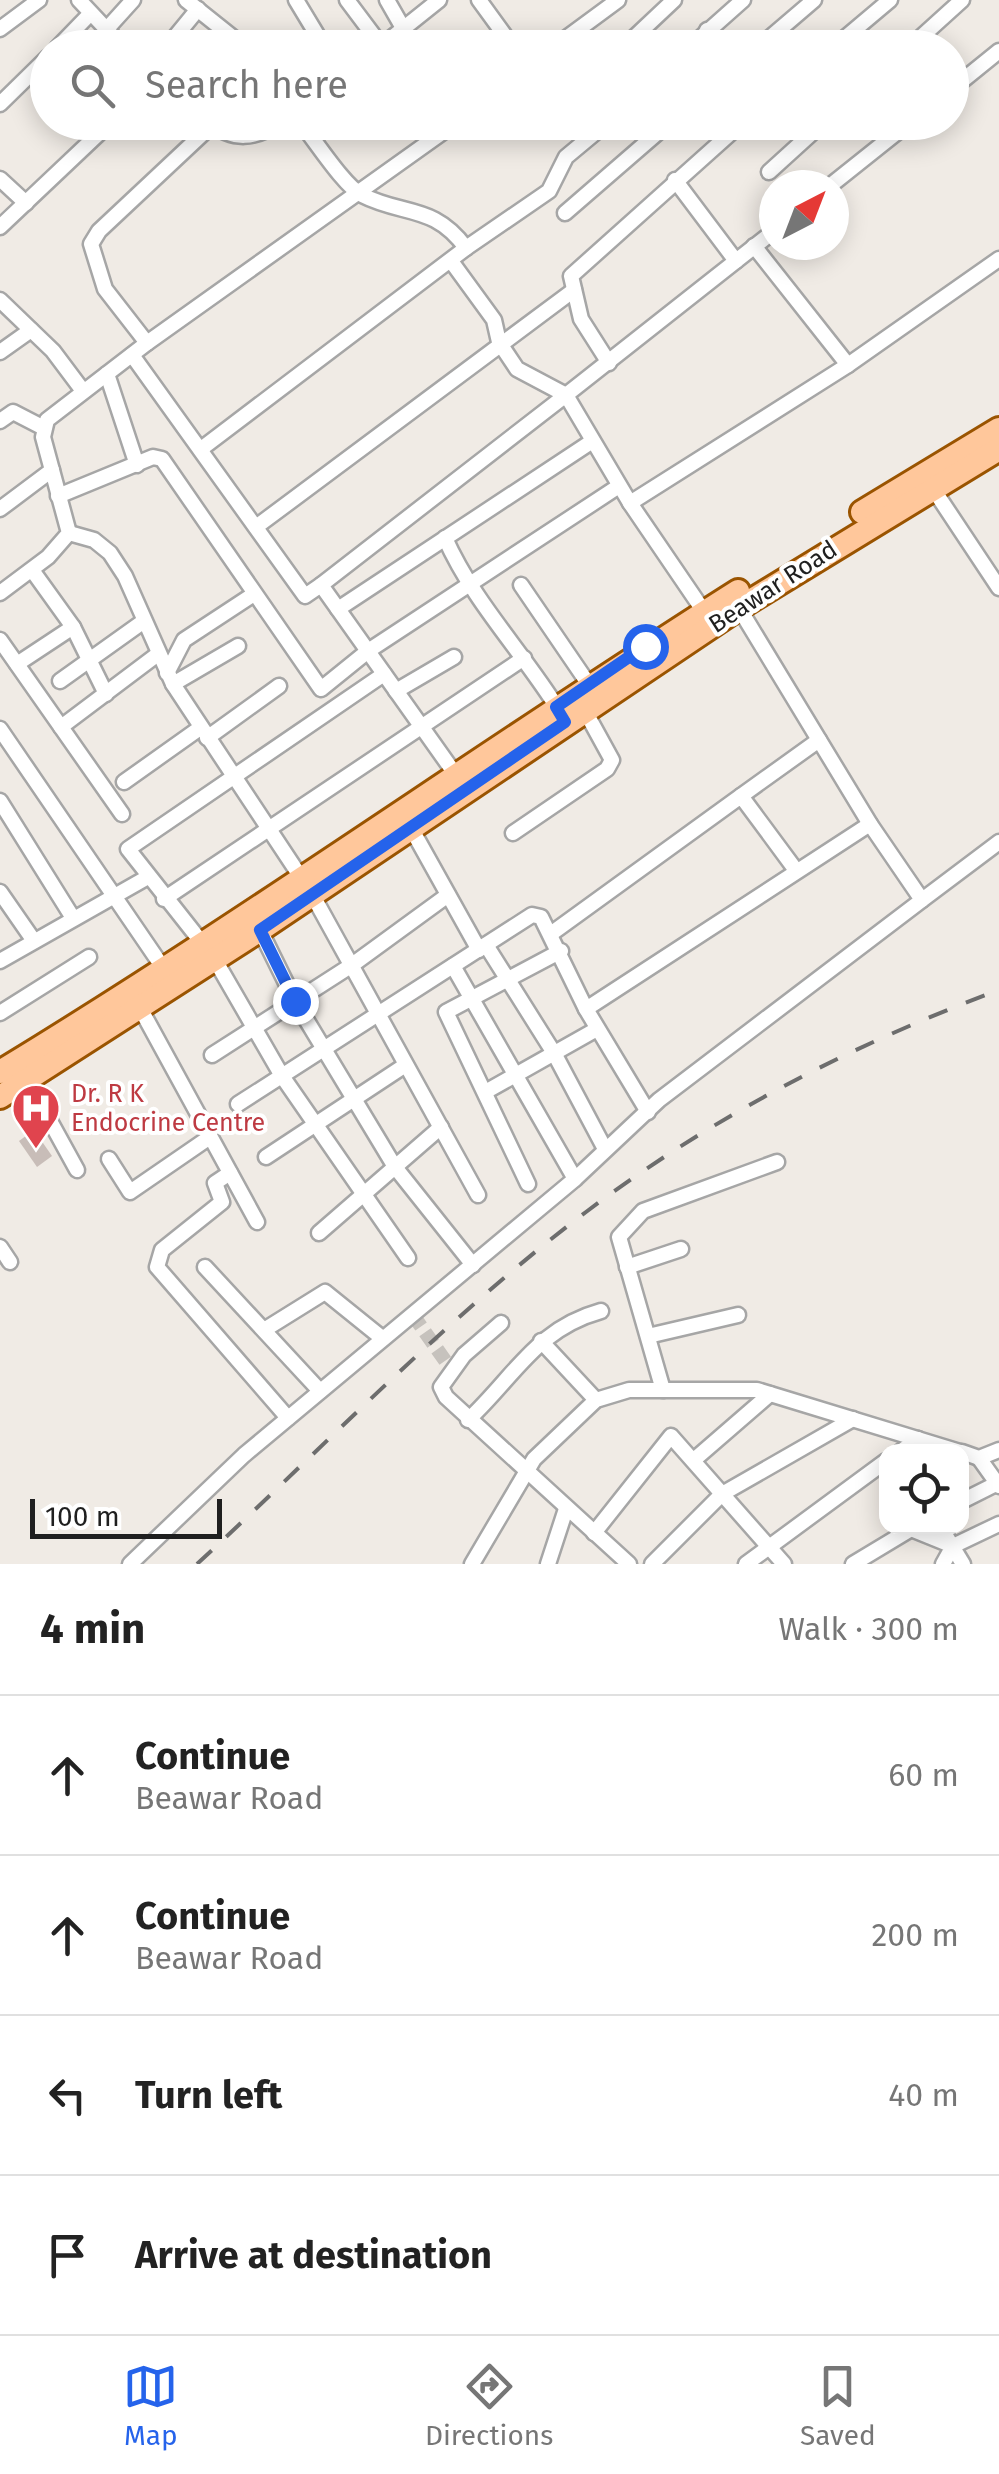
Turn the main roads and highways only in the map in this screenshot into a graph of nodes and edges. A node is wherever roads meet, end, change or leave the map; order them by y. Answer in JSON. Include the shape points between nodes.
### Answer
{"nodes":[{"id":1,"x":999,"y":430,"type":"edge"},
{"id":2,"x":999,"y":448,"type":"edge"},
{"id":3,"x":708,"y":619,"type":"junction"},
{"id":4,"x":461,"y":782,"type":"junction"},
{"id":5,"x":306,"y":887,"type":"junction"},
{"id":6,"x":208,"y":952,"type":"junction"},
{"id":7,"x":170,"y":978,"type":"junction"},
{"id":8,"x":0,"y":1072,"type":"edge"},
{"id":9,"x":0,"y":1096,"type":"edge"}],
"edges":[{"from":1,"to":3,"type":"main road","name":"Beawar Road"},
{"from":2,"to":3,"type":"main road","name":"Beawar Road","via":[[739,608]]},
{"from":3,"to":4,"type":"main road","name":"Beawar Road"},
{"from":4,"to":5,"type":"main road","name":"Beawar Road"},
{"from":4,"to":5,"type":"main road","name":"Beawar Road","via":[[411,828]]},
{"from":5,"to":6,"type":"main road","name":"Beawar Road"},
{"from":5,"to":6,"type":"main road","name":"Beawar Road","via":[[260,930]]},
{"from":6,"to":7,"type":"main road","name":"Beawar Road"},
{"from":7,"to":8,"type":"main road","name":"Beawar Road"},
{"from":7,"to":9,"type":"main road","name":"Beawar Road","via":[[139,1006]]}]}
